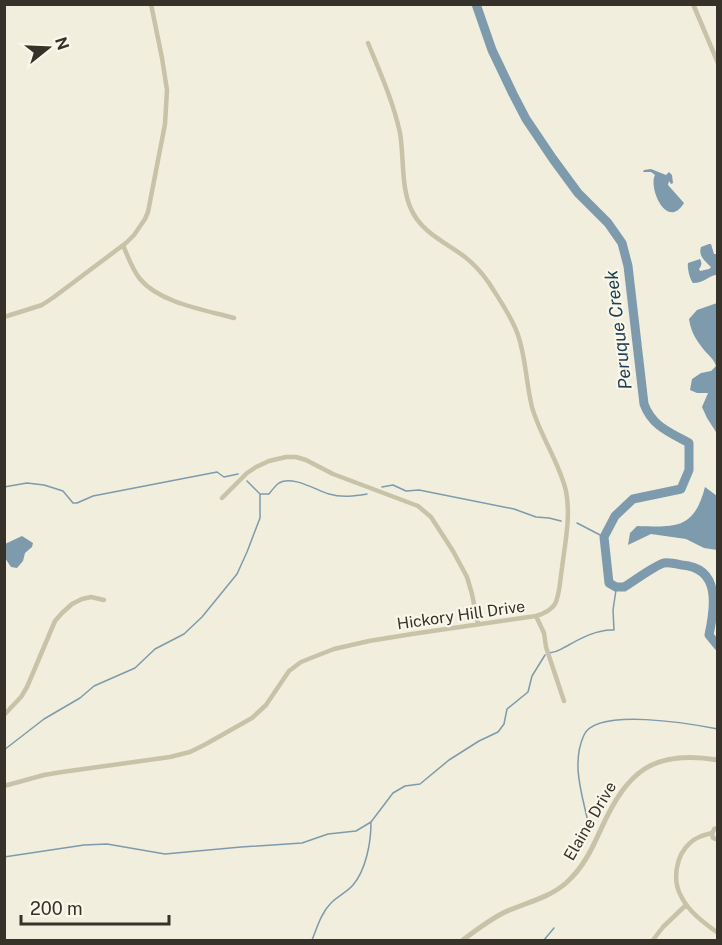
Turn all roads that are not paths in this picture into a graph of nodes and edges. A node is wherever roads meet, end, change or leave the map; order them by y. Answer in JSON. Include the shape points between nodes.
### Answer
{"nodes":[{"id":1,"x":151,"y":4,"type":"edge"},
{"id":2,"x":693,"y":4,"type":"edge"},
{"id":3,"x":368,"y":42,"type":"dead end"},
{"id":4,"x":716,"y":55,"type":"edge"},
{"id":5,"x":717,"y":63,"type":"edge"},
{"id":6,"x":123,"y":245,"type":"junction"},
{"id":7,"x":4,"y":317,"type":"edge"},
{"id":8,"x":234,"y":318,"type":"dead end"},
{"id":9,"x":222,"y":498,"type":"dead end"},
{"id":10,"x":104,"y":600,"type":"dead end"},
{"id":11,"x":536,"y":616,"type":"junction"},
{"id":12,"x":478,"y":624,"type":"junction"},
{"id":13,"x":564,"y":701,"type":"dead end"},
{"id":14,"x":4,"y":715,"type":"edge"},
{"id":15,"x":717,"y":760,"type":"edge"},
{"id":16,"x":4,"y":786,"type":"edge"},
{"id":17,"x":717,"y":828,"type":"edge"},
{"id":18,"x":712,"y":833,"type":"junction"},
{"id":19,"x":717,"y":840,"type":"edge"},
{"id":20,"x":686,"y":905,"type":"junction"},
{"id":21,"x":717,"y":933,"type":"edge"},
{"id":22,"x":463,"y":940,"type":"edge"},
{"id":23,"x":653,"y":940,"type":"edge"}],
"edges":[{"from":1,"to":6,"type":"street","via":[[167,90],[165,124],[148,212]]},
{"from":2,"to":4,"type":"street"},
{"from":3,"to":11,"type":"street","name":"Hickory Hill Drive","via":[[400,133],[410,208],[428,231],[477,268],[513,323],[537,422],[566,491],[568,513],[558,593],[555,604]]},
{"from":4,"to":5,"type":"street"},
{"from":6,"to":7,"type":"street","via":[[48,301]]},
{"from":6,"to":8,"type":"street","via":[[132,268],[153,290],[183,304]]},
{"from":9,"to":12,"type":"street","via":[[256,467],[296,457],[418,506],[431,517],[467,577]]},
{"from":10,"to":14,"type":"street","via":[[82,599],[55,621],[27,687]]},
{"from":11,"to":12,"type":"street","name":"Hickory Hill Drive"},
{"from":11,"to":13,"type":"street"},
{"from":12,"to":16,"type":"street","name":"Hickory Hill Drive","via":[[369,641],[301,662],[289,671],[252,718],[190,752],[44,775]]},
{"from":15,"to":22,"type":"street","name":"Elaine Drive","via":[[667,759],[638,773],[623,788],[588,857],[567,882],[491,920]]},
{"from":17,"to":18,"type":"street"},
{"from":18,"to":19,"type":"street"},
{"from":18,"to":20,"type":"street","via":[[689,843],[681,854],[676,879]]},
{"from":20,"to":21,"type":"street"},
{"from":20,"to":23,"type":"street"}]}
